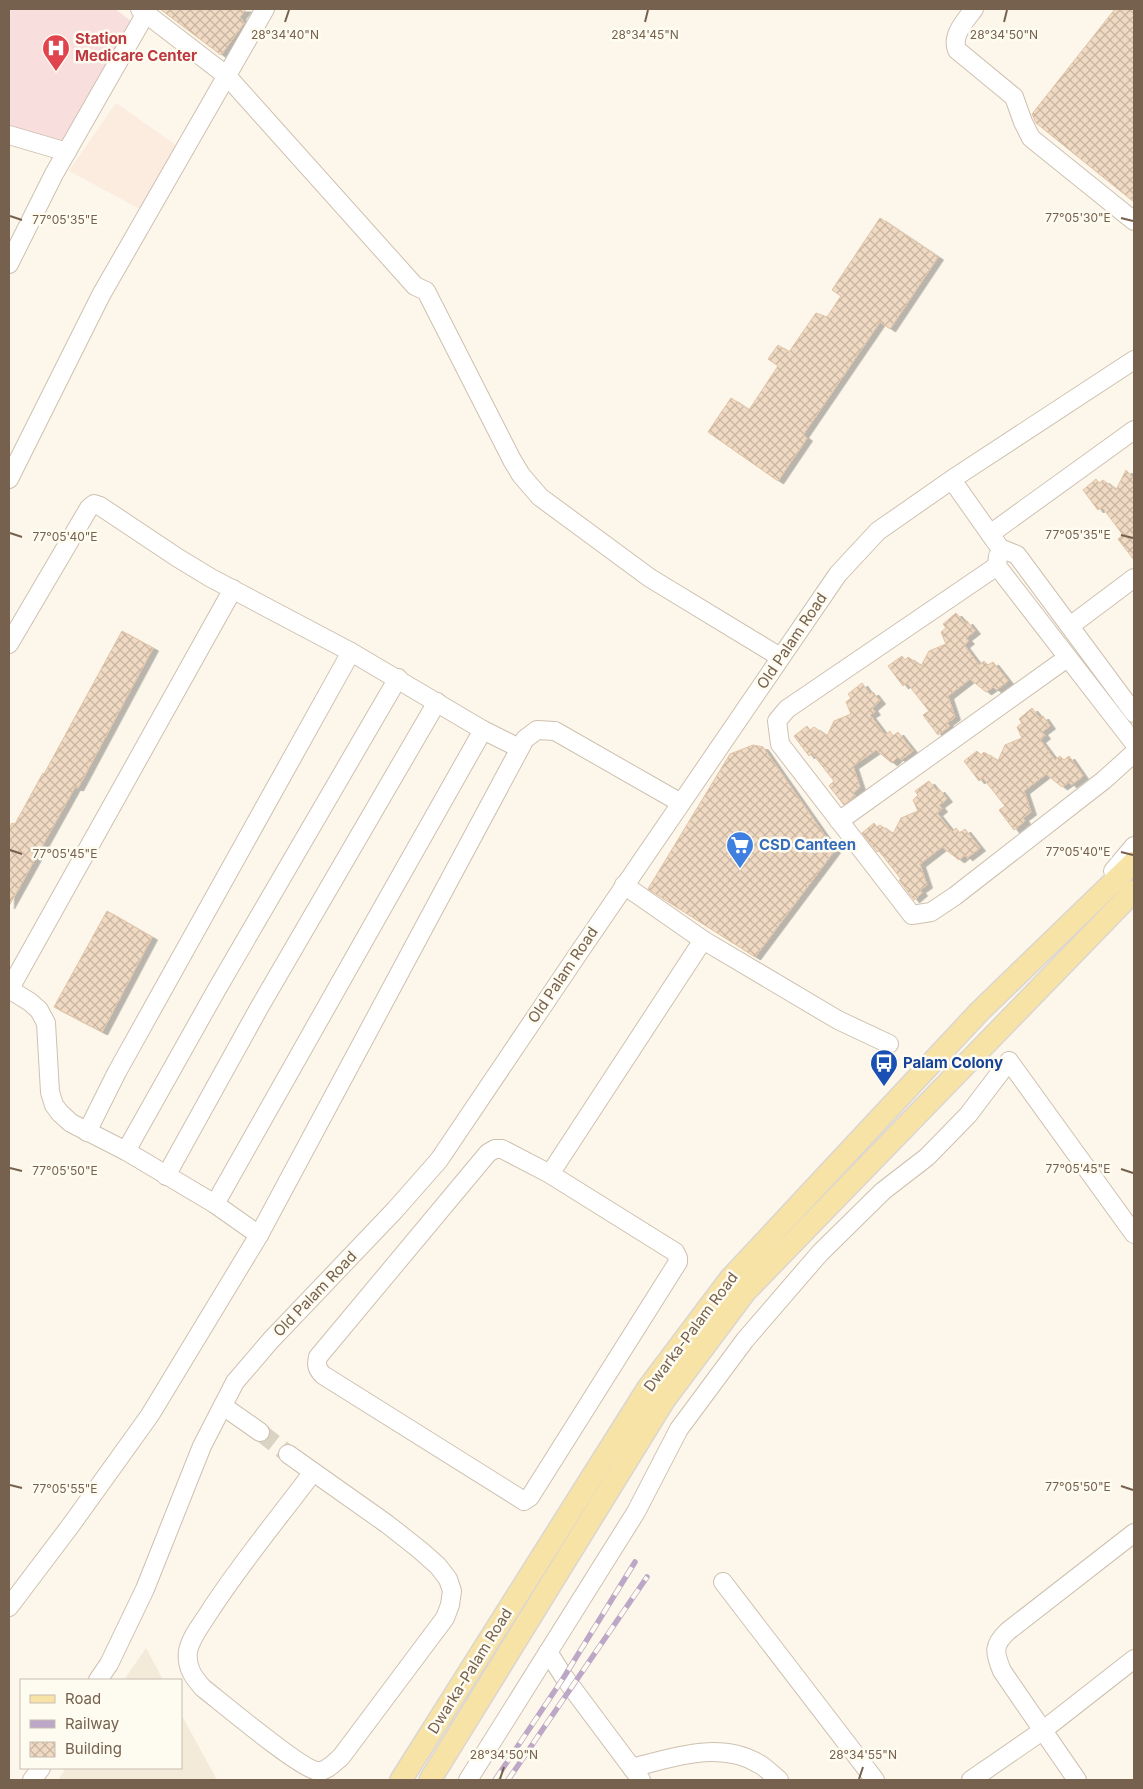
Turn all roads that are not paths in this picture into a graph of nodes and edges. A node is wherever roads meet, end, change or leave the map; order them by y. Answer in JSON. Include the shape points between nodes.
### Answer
{"nodes":[{"id":1,"x":265,"y":9,"type":"edge"},
{"id":2,"x":974,"y":9,"type":"edge"},
{"id":3,"x":143,"y":11,"type":"edge"},
{"id":4,"x":227,"y":76,"type":"junction"},
{"id":5,"x":9,"y":135,"type":"edge"},
{"id":6,"x":67,"y":152,"type":"junction"},
{"id":7,"x":1134,"y":221,"type":"edge"},
{"id":8,"x":9,"y":264,"type":"edge"},
{"id":9,"x":1134,"y":360,"type":"edge"},
{"id":10,"x":1134,"y":430,"type":"edge"},
{"id":11,"x":9,"y":479,"type":"edge"},
{"id":12,"x":952,"y":480,"type":"junction"},
{"id":13,"x":995,"y":541,"type":"junction"},
{"id":14,"x":997,"y":566,"type":"junction"},
{"id":15,"x":1134,"y":578,"type":"edge"},
{"id":16,"x":233,"y":589,"type":"junction"},
{"id":17,"x":1070,"y":626,"type":"junction"},
{"id":18,"x":9,"y":644,"type":"edge"},
{"id":19,"x":351,"y":652,"type":"junction"},
{"id":20,"x":1067,"y":658,"type":"junction"},
{"id":21,"x":777,"y":661,"type":"junction"},
{"id":22,"x":398,"y":678,"type":"junction"},
{"id":23,"x":437,"y":702,"type":"junction"},
{"id":24,"x":1134,"y":713,"type":"edge"},
{"id":25,"x":483,"y":730,"type":"junction"},
{"id":26,"x":1134,"y":743,"type":"edge"},
{"id":27,"x":519,"y":748,"type":"junction"},
{"id":28,"x":1134,"y":753,"type":"edge"},
{"id":29,"x":681,"y":803,"type":"junction"},
{"id":30,"x":839,"y":821,"type":"junction"},
{"id":31,"x":1134,"y":846,"type":"edge"},
{"id":32,"x":1134,"y":862,"type":"edge"},
{"id":33,"x":624,"y":885,"type":"junction"},
{"id":34,"x":1131,"y":899,"type":"edge"},
{"id":35,"x":703,"y":940,"type":"junction"},
{"id":36,"x":1054,"y":940,"type":"junction"},
{"id":37,"x":9,"y":989,"type":"edge"},
{"id":38,"x":889,"y":1044,"type":"dead end"},
{"id":39,"x":87,"y":1132,"type":"junction"},
{"id":40,"x":126,"y":1151,"type":"junction"},
{"id":41,"x":550,"y":1174,"type":"junction"},
{"id":42,"x":166,"y":1176,"type":"junction"},
{"id":43,"x":215,"y":1204,"type":"junction"},
{"id":44,"x":258,"y":1234,"type":"junction"},
{"id":45,"x":1134,"y":1234,"type":"edge"},
{"id":46,"x":223,"y":1406,"type":"junction"},
{"id":47,"x":260,"y":1432,"type":"tunnel mouth"},
{"id":48,"x":288,"y":1454,"type":"tunnel mouth"},
{"id":49,"x":313,"y":1472,"type":"junction"},
{"id":50,"x":1134,"y":1533,"type":"edge"},
{"id":51,"x":723,"y":1582,"type":"dead end"},
{"id":52,"x":9,"y":1607,"type":"edge"},
{"id":53,"x":548,"y":1652,"type":"junction"},
{"id":54,"x":1134,"y":1659,"type":"edge"},
{"id":55,"x":99,"y":1679,"type":"edge"},
{"id":56,"x":1042,"y":1731,"type":"junction"},
{"id":57,"x":40,"y":1769,"type":"edge"},
{"id":58,"x":637,"y":1774,"type":"edge"},
{"id":59,"x":32,"y":1780,"type":"edge"},
{"id":60,"x":401,"y":1780,"type":"edge"},
{"id":61,"x":430,"y":1780,"type":"edge"},
{"id":62,"x":468,"y":1780,"type":"edge"},
{"id":63,"x":779,"y":1780,"type":"edge"},
{"id":64,"x":875,"y":1780,"type":"edge"},
{"id":65,"x":971,"y":1780,"type":"edge"},
{"id":66,"x":1077,"y":1780,"type":"edge"}],
"edges":[{"from":1,"to":4,"type":"street"},
{"from":2,"to":7,"type":"street","via":[[959,31],[954,44],[957,50],[1014,97],[1031,138]]},
{"from":3,"to":4,"type":"street"},
{"from":3,"to":6,"type":"street","via":[[79,124]]},
{"from":4,"to":11,"type":"street","via":[[101,295]]},
{"from":4,"to":21,"type":"street","via":[[415,286],[416,298],[501,456],[533,499],[560,523],[644,584]]},
{"from":5,"to":6,"type":"street"},
{"from":6,"to":8,"type":"street"},
{"from":9,"to":12,"type":"street","name":"Old Palam Road"},
{"from":10,"to":13,"type":"street"},
{"from":12,"to":13,"type":"street"},
{"from":12,"to":21,"type":"street","name":"Old Palam Road","via":[[878,532],[838,574]]},
{"from":13,"to":14,"type":"street"},
{"from":13,"to":17,"type":"street","via":[[1017,555]]},
{"from":14,"to":20,"type":"street"},
{"from":14,"to":30,"type":"street","via":[[816,688],[787,709],[777,721],[780,744]]},
{"from":15,"to":17,"type":"street"},
{"from":16,"to":18,"type":"street","via":[[92,504]]},
{"from":16,"to":19,"type":"street"},
{"from":16,"to":37,"type":"street"},
{"from":17,"to":24,"type":"street"},
{"from":19,"to":22,"type":"street"},
{"from":19,"to":39,"type":"street","via":[[117,1072]]},
{"from":20,"to":26,"type":"street"},
{"from":20,"to":30,"type":"street"},
{"from":21,"to":29,"type":"street","name":"Old Palam Road"},
{"from":22,"to":23,"type":"street"},
{"from":22,"to":40,"type":"street"},
{"from":23,"to":25,"type":"street"},
{"from":23,"to":42,"type":"street","via":[[259,1008]]},
{"from":25,"to":27,"type":"street"},
{"from":25,"to":43,"type":"street"},
{"from":27,"to":29,"type":"street","via":[[537,730],[555,731]]},
{"from":27,"to":44,"type":"street"},
{"from":28,"to":30,"type":"street","via":[[1096,786],[931,912],[912,915]]},
{"from":29,"to":33,"type":"street","name":"Old Palam Road"},
{"from":31,"to":36,"type":"street"},
{"from":32,"to":36,"type":"main road","name":"Dwarka-Palam Road"},
{"from":33,"to":35,"type":"street"},
{"from":33,"to":46,"type":"street","name":"Old Palam Road","via":[[439,1160],[271,1340],[235,1382]]},
{"from":34,"to":61,"type":"main road","name":"Dwarka-Palam Road","via":[[1074,953],[745,1292],[665,1399]]},
{"from":35,"to":38,"type":"street","via":[[838,1020]]},
{"from":35,"to":41,"type":"street"},
{"from":36,"to":60,"type":"main road","name":"Dwarka-Palam Road","via":[[980,1012],[730,1280],[648,1388]]},
{"from":37,"to":39,"type":"street","via":[[34,1006],[46,1022],[48,1073],[54,1105],[71,1123]]},
{"from":39,"to":40,"type":"street"},
{"from":40,"to":42,"type":"street"},
{"from":41,"to":41,"type":"street","via":[[675,1252],[678,1262],[535,1490],[524,1501],[323,1375],[316,1363],[488,1153],[502,1148]]},
{"from":42,"to":43,"type":"street"},
{"from":43,"to":44,"type":"street"},
{"from":44,"to":52,"type":"street","via":[[150,1415]]},
{"from":45,"to":53,"type":"street","via":[[1009,1061],[968,1115],[927,1157],[883,1191],[820,1253],[745,1340],[679,1429],[636,1512]]},
{"from":46,"to":47,"type":"street"},
{"from":46,"to":55,"type":"street","name":"Old Palam Road","via":[[202,1446],[145,1589]]},
{"from":48,"to":49,"type":"street"},
{"from":49,"to":49,"type":"street","via":[[420,1550],[448,1579],[452,1592],[445,1618],[422,1651],[341,1757],[320,1772],[309,1769],[203,1688],[188,1665],[191,1640],[225,1588]]},
{"from":50,"to":56,"type":"street","via":[[999,1639],[996,1647],[1002,1671]]},
{"from":51,"to":64,"type":"street"},
{"from":53,"to":58,"type":"street"},
{"from":53,"to":62,"type":"street"},
{"from":54,"to":56,"type":"street"},
{"from":56,"to":65,"type":"street"},
{"from":56,"to":66,"type":"street"},
{"from":57,"to":59,"type":"street"},
{"from":58,"to":63,"type":"street","via":[[689,1753],[721,1752],[742,1756]]}]}
